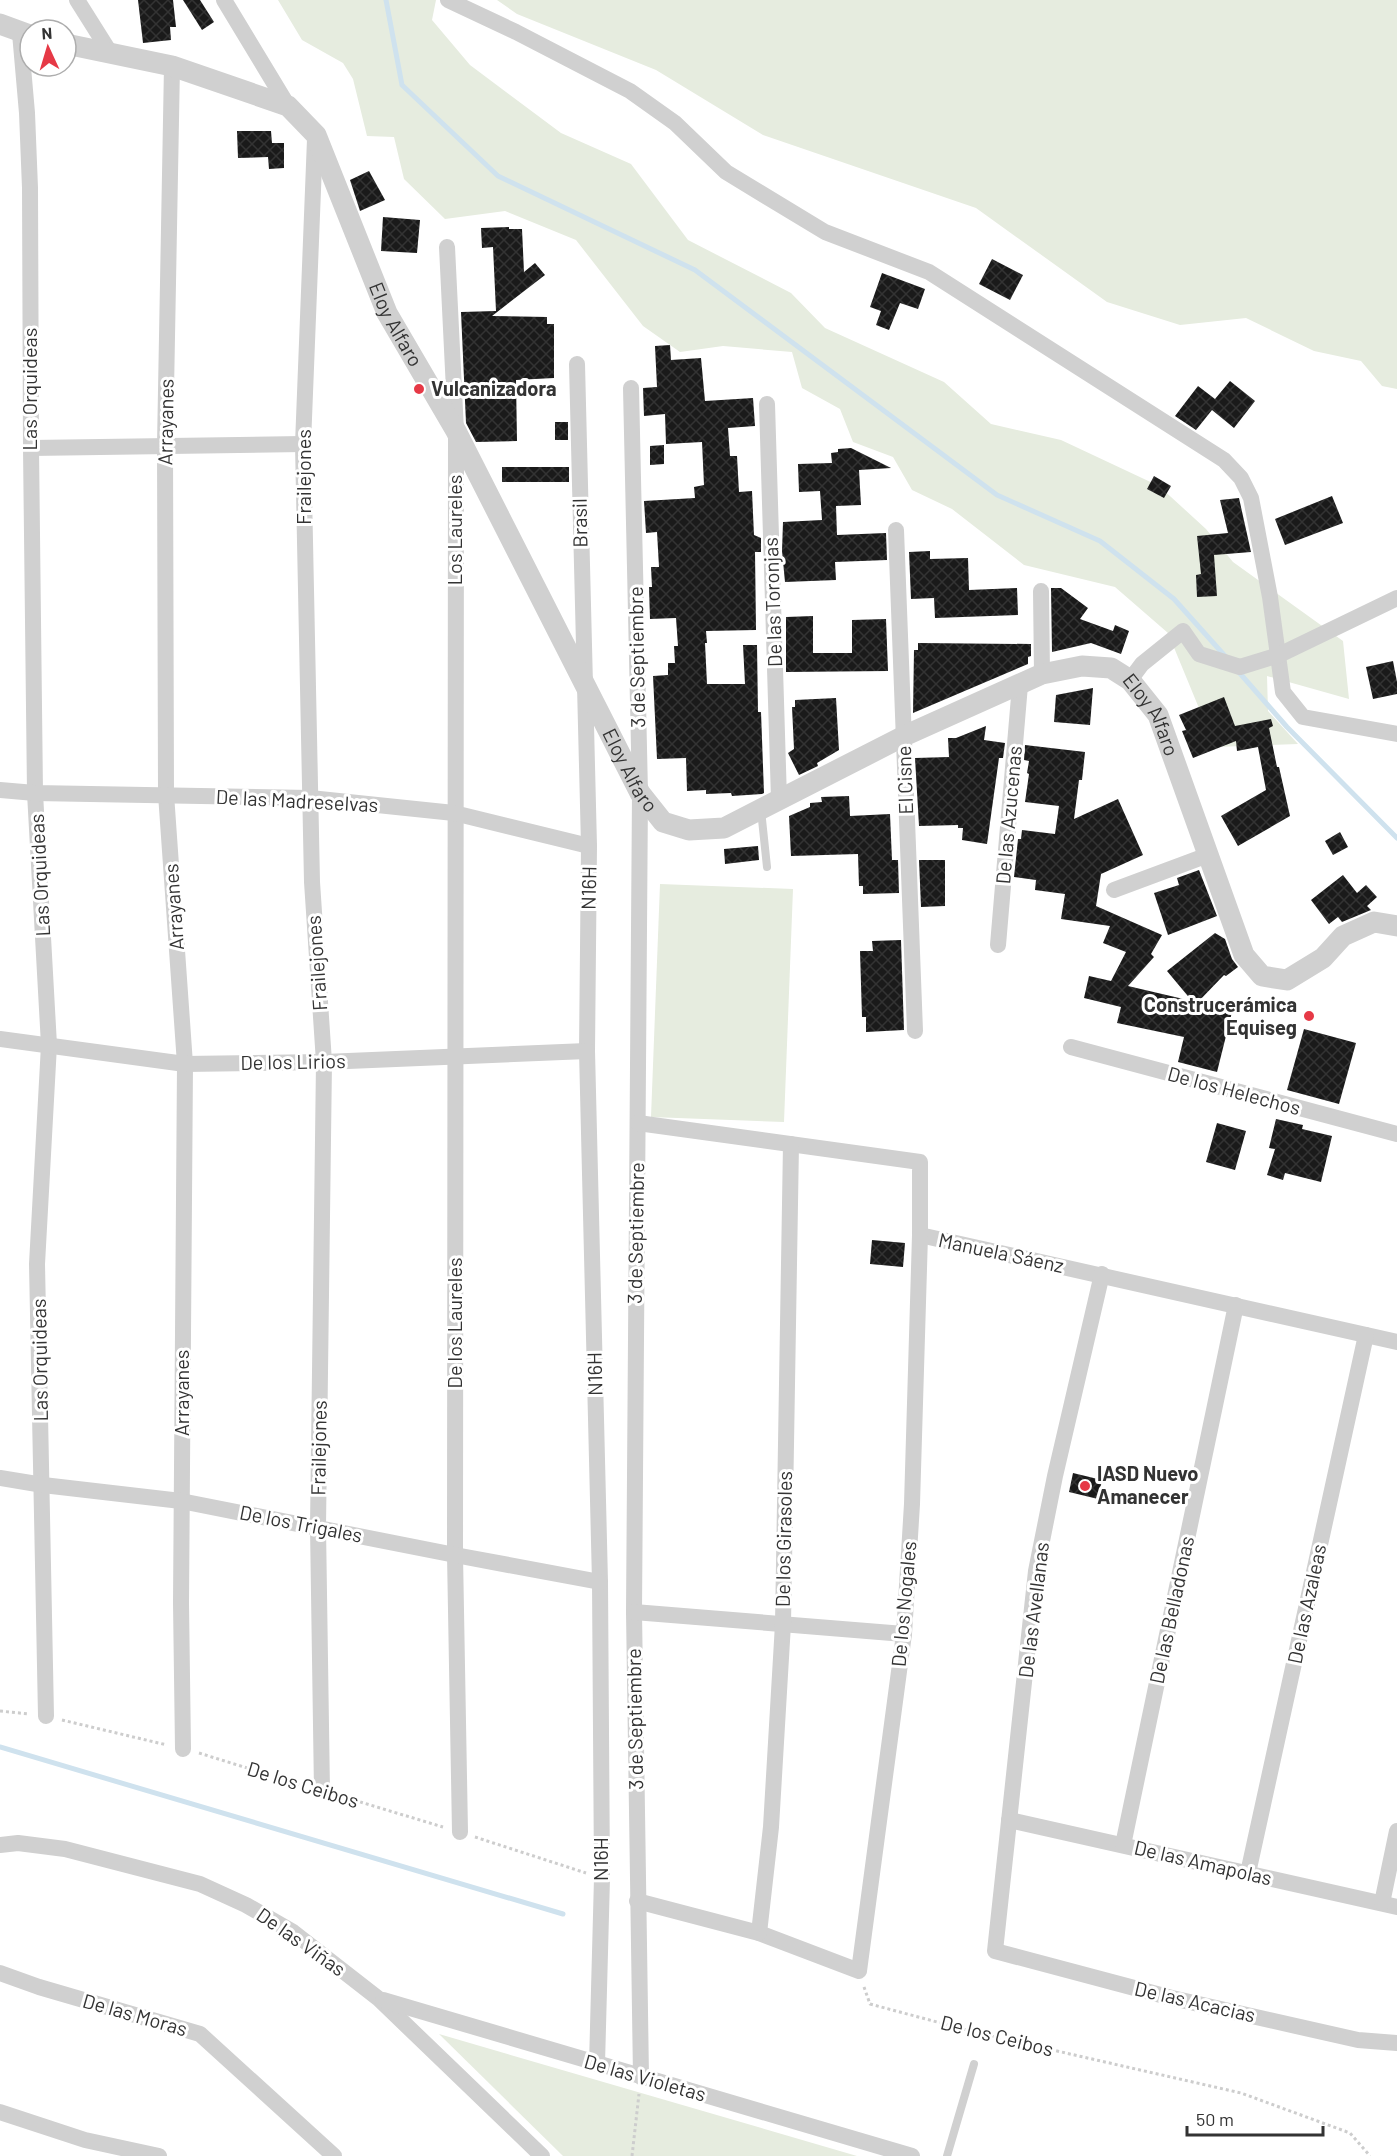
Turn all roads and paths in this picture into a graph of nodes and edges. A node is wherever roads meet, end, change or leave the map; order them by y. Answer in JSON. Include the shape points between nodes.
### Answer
{"nodes":[{"id":1,"x":77,"y":0,"type":"edge"},
{"id":2,"x":224,"y":0,"type":"edge"},
{"id":3,"x":448,"y":0,"type":"edge"},
{"id":4,"x":0,"y":24,"type":"edge"},
{"id":5,"x":18,"y":31,"type":"edge"},
{"id":6,"x":78,"y":47,"type":"edge"},
{"id":7,"x":111,"y":54,"type":"junction"},
{"id":8,"x":172,"y":66,"type":"junction"},
{"id":9,"x":26,"y":78,"type":"edge"},
{"id":10,"x":288,"y":106,"type":"junction"},
{"id":11,"x":316,"y":135,"type":"junction"},
{"id":12,"x":447,"y":247,"type":"dead end"},
{"id":13,"x":577,"y":364,"type":"dead end"},
{"id":14,"x":631,"y":388,"type":"dead end"},
{"id":15,"x":767,"y":404,"type":"dead end"},
{"id":16,"x":456,"y":431,"type":"junction"},
{"id":17,"x":303,"y":444,"type":"junction"},
{"id":18,"x":165,"y":445,"type":"junction"},
{"id":19,"x":30,"y":448,"type":"junction"},
{"id":20,"x":896,"y":530,"type":"dead end"},
{"id":21,"x":1041,"y":591,"type":"dead end"},
{"id":22,"x":1397,"y":598,"type":"edge"},
{"id":23,"x":1279,"y":655,"type":"junction"},
{"id":24,"x":1042,"y":674,"type":"junction"},
{"id":25,"x":1130,"y":680,"type":"junction"},
{"id":26,"x":584,"y":683,"type":"junction"},
{"id":27,"x":1020,"y":686,"type":"junction"},
{"id":28,"x":1397,"y":734,"type":"edge"},
{"id":29,"x":904,"y":736,"type":"junction"},
{"id":30,"x":0,"y":790,"type":"edge"},
{"id":31,"x":35,"y":793,"type":"junction"},
{"id":32,"x":640,"y":793,"type":"junction"},
{"id":33,"x":166,"y":794,"type":"junction"},
{"id":34,"x":310,"y":798,"type":"junction"},
{"id":35,"x":770,"y":805,"type":"junction"},
{"id":36,"x":454,"y":813,"type":"junction"},
{"id":37,"x":589,"y":846,"type":"junction"},
{"id":38,"x":1208,"y":855,"type":"junction"},
{"id":39,"x":767,"y":867,"type":"dead end"},
{"id":40,"x":1114,"y":890,"type":"dead end"},
{"id":41,"x":1397,"y":926,"type":"edge"},
{"id":42,"x":998,"y":945,"type":"dead end"},
{"id":43,"x":915,"y":1031,"type":"dead end"},
{"id":44,"x":0,"y":1039,"type":"edge"},
{"id":45,"x":48,"y":1045,"type":"junction"},
{"id":46,"x":1071,"y":1047,"type":"dead end"},
{"id":47,"x":587,"y":1051,"type":"junction"},
{"id":48,"x":456,"y":1057,"type":"junction"},
{"id":49,"x":324,"y":1062,"type":"junction"},
{"id":50,"x":185,"y":1064,"type":"junction"},
{"id":51,"x":638,"y":1123,"type":"junction"},
{"id":52,"x":1397,"y":1134,"type":"edge"},
{"id":53,"x":791,"y":1144,"type":"junction"},
{"id":54,"x":920,"y":1235,"type":"junction"},
{"id":55,"x":1102,"y":1274,"type":"junction"},
{"id":56,"x":1236,"y":1305,"type":"junction"},
{"id":57,"x":1366,"y":1335,"type":"junction"},
{"id":58,"x":1397,"y":1342,"type":"edge"},
{"id":59,"x":0,"y":1478,"type":"edge"},
{"id":60,"x":43,"y":1485,"type":"junction"},
{"id":61,"x":181,"y":1501,"type":"junction"},
{"id":62,"x":318,"y":1527,"type":"junction"},
{"id":63,"x":455,"y":1556,"type":"junction"},
{"id":64,"x":600,"y":1582,"type":"junction"},
{"id":65,"x":634,"y":1612,"type":"junction"},
{"id":66,"x":783,"y":1624,"type":"junction"},
{"id":67,"x":904,"y":1634,"type":"junction"},
{"id":68,"x":0,"y":1711,"type":"edge"},
{"id":69,"x":46,"y":1716,"type":"junction"},
{"id":70,"x":183,"y":1749,"type":"junction"},
{"id":71,"x":322,"y":1791,"type":"junction"},
{"id":72,"x":1009,"y":1820,"type":"junction"},
{"id":73,"x":1397,"y":1831,"type":"edge"},
{"id":74,"x":460,"y":1832,"type":"junction"},
{"id":75,"x":0,"y":1845,"type":"edge"},
{"id":76,"x":1123,"y":1845,"type":"junction"},
{"id":77,"x":1248,"y":1873,"type":"junction"},
{"id":78,"x":602,"y":1878,"type":"junction"},
{"id":79,"x":638,"y":1900,"type":"junction"},
{"id":80,"x":1389,"y":1905,"type":"edge"},
{"id":81,"x":759,"y":1934,"type":"junction"},
{"id":82,"x":995,"y":1951,"type":"joint"},
{"id":83,"x":859,"y":1971,"type":"junction"},
{"id":84,"x":0,"y":1973,"type":"edge"},
{"id":85,"x":379,"y":1999,"type":"junction"},
{"id":86,"x":1397,"y":2043,"type":"edge"},
{"id":87,"x":597,"y":2064,"type":"junction"},
{"id":88,"x":974,"y":2064,"type":"dead end"},
{"id":89,"x":641,"y":2077,"type":"junction"},
{"id":90,"x":0,"y":2112,"type":"edge"},
{"id":91,"x":159,"y":2156,"type":"edge"},
{"id":92,"x":334,"y":2156,"type":"edge"},
{"id":93,"x":542,"y":2156,"type":"edge"},
{"id":94,"x":632,"y":2156,"type":"edge"},
{"id":95,"x":912,"y":2156,"type":"edge"},
{"id":96,"x":947,"y":2156,"type":"edge"},
{"id":97,"x":1370,"y":2156,"type":"edge"}],
"edges":[{"from":1,"to":7,"type":"street"},
{"from":2,"to":10,"type":"street"},
{"from":3,"to":23,"type":"street","via":[[630,91],[675,123],[726,172],[825,232],[929,272],[1224,460],[1241,478],[1251,498]]},
{"from":4,"to":5,"type":"street"},
{"from":6,"to":7,"type":"street","name":"Eloy Alfaro"},
{"from":7,"to":8,"type":"street","name":"Eloy Alfaro"},
{"from":8,"to":10,"type":"street","name":"Eloy Alfaro"},
{"from":8,"to":18,"type":"street","name":"Arrayanes"},
{"from":9,"to":19,"type":"street","name":"Las Orquideas"},
{"from":10,"to":11,"type":"street","name":"Eloy Alfaro"},
{"from":11,"to":16,"type":"street","name":"Eloy Alfaro","via":[[387,313]]},
{"from":11,"to":17,"type":"street","name":"Frailejones"},
{"from":12,"to":16,"type":"street","name":"Los Laureles"},
{"from":13,"to":26,"type":"street","name":"Brasil"},
{"from":14,"to":32,"type":"street","name":"3 de Septiembre"},
{"from":15,"to":35,"type":"street","name":"De las Toronjas"},
{"from":16,"to":26,"type":"street","name":"Eloy Alfaro"},
{"from":16,"to":36,"type":"street","name":"Los Laureles"},
{"from":17,"to":18,"type":"street"},
{"from":17,"to":34,"type":"street","name":"Frailejones"},
{"from":18,"to":19,"type":"street"},
{"from":18,"to":33,"type":"street","name":"Arrayanes"},
{"from":19,"to":31,"type":"street","name":"Las Orquideas"},
{"from":20,"to":29,"type":"street","name":"El Cisne"},
{"from":21,"to":24,"type":"street"},
{"from":22,"to":23,"type":"street"},
{"from":23,"to":25,"type":"street","via":[[1240,667],[1199,654],[1183,631],[1142,664]]},
{"from":23,"to":28,"type":"street","via":[[1283,692],[1303,717]]},
{"from":24,"to":25,"type":"street","name":"Eloy Alfaro","via":[[1082,666],[1111,668]]},
{"from":24,"to":27,"type":"street","name":"Eloy Alfaro"},
{"from":25,"to":38,"type":"street","name":"Eloy Alfaro","via":[[1158,715]]},
{"from":26,"to":32,"type":"street","name":"Eloy Alfaro"},
{"from":26,"to":37,"type":"street","name":"N16H"},
{"from":27,"to":29,"type":"street","name":"Eloy Alfaro"},
{"from":27,"to":42,"type":"street","name":"De las Azucenas"},
{"from":29,"to":35,"type":"street","name":"Eloy Alfaro"},
{"from":29,"to":43,"type":"street","name":"El Cisne"},
{"from":30,"to":31,"type":"street","name":"De las Madreselvas"},
{"from":31,"to":33,"type":"street","name":"De las Madreselvas"},
{"from":31,"to":45,"type":"street","name":"Las Orquideas"},
{"from":32,"to":35,"type":"street","name":"Eloy Alfaro","via":[[663,822],[689,830],[724,828]]},
{"from":32,"to":51,"type":"street","name":"3 de Septiembre"},
{"from":33,"to":34,"type":"street","name":"De las Madreselvas"},
{"from":33,"to":50,"type":"street","name":"Arrayanes"},
{"from":34,"to":36,"type":"street","name":"De las Madreselvas"},
{"from":34,"to":49,"type":"street","name":"Frailejones"},
{"from":35,"to":39,"type":"lane","name":"De las Toronjas"},
{"from":36,"to":37,"type":"street","name":"De las Madreselvas"},
{"from":36,"to":48,"type":"street","name":"De los Laureles"},
{"from":37,"to":47,"type":"street","name":"N16H"},
{"from":38,"to":40,"type":"street"},
{"from":38,"to":41,"type":"street","name":"Eloy Alfaro","via":[[1244,955],[1262,976],[1287,980],[1323,958],[1343,936],[1374,922]]},
{"from":44,"to":45,"type":"street","name":"De los Lirios"},
{"from":45,"to":50,"type":"street","name":"De los Lirios"},
{"from":45,"to":60,"type":"street","name":"Las Orquideas","via":[[37,1264]]},
{"from":46,"to":52,"type":"street","name":"De los Helechos"},
{"from":47,"to":48,"type":"street","name":"De los Lirios"},
{"from":47,"to":64,"type":"street","name":"N16H"},
{"from":48,"to":49,"type":"street","name":"De los Lirios"},
{"from":48,"to":63,"type":"street","name":"De los Laureles"},
{"from":49,"to":50,"type":"street","name":"De los Lirios"},
{"from":49,"to":62,"type":"street","name":"Frailejones"},
{"from":50,"to":61,"type":"street","name":"Arrayanes"},
{"from":51,"to":53,"type":"street","name":"Manuela Sáenz"},
{"from":51,"to":65,"type":"street","name":"3 de Septiembre"},
{"from":53,"to":54,"type":"street","name":"Manuela Sáenz","via":[[920,1162]]},
{"from":53,"to":66,"type":"street","name":"De los Girasoles"},
{"from":54,"to":55,"type":"street","name":"Manuela Sáenz"},
{"from":54,"to":67,"type":"street","name":"De los Nogales"},
{"from":55,"to":56,"type":"street","name":"Manuela Sáenz"},
{"from":55,"to":72,"type":"street","name":"De las Avellanas","via":[[1036,1571]]},
{"from":56,"to":57,"type":"street","name":"Manuela Sáenz"},
{"from":56,"to":76,"type":"street","name":"De las Belladonas"},
{"from":57,"to":58,"type":"street","name":"Manuela Sáenz"},
{"from":57,"to":77,"type":"street","name":"De las Azaleas"},
{"from":59,"to":60,"type":"street","name":"De los Trigales"},
{"from":60,"to":61,"type":"street","name":"De los Trigales"},
{"from":60,"to":69,"type":"street","name":"Las Orquideas"},
{"from":61,"to":62,"type":"street","name":"De los Trigales"},
{"from":61,"to":70,"type":"street","name":"Arrayanes"},
{"from":62,"to":63,"type":"street","name":"De los Trigales"},
{"from":62,"to":71,"type":"street","name":"Frailejones"},
{"from":63,"to":64,"type":"street","name":"De los Trigales"},
{"from":63,"to":74,"type":"street","name":"De los Laureles"},
{"from":64,"to":78,"type":"street","name":"N16H"},
{"from":65,"to":66,"type":"street"},
{"from":65,"to":79,"type":"street","name":"3 de Septiembre"},
{"from":66,"to":67,"type":"street"},
{"from":66,"to":81,"type":"street","name":"De los Girasoles","via":[[771,1827]]},
{"from":67,"to":83,"type":"street","name":"De los Nogales"},
{"from":68,"to":69,"type":"path","name":"De los Ceibos"},
{"from":69,"to":70,"type":"path","name":"De los Ceibos"},
{"from":70,"to":71,"type":"path","name":"De los Ceibos"},
{"from":71,"to":74,"type":"path","name":"De los Ceibos"},
{"from":72,"to":76,"type":"street","name":"De las Amapolas"},
{"from":72,"to":82,"type":"street","name":"De las Avellanas"},
{"from":73,"to":80,"type":"street"},
{"from":74,"to":78,"type":"path","name":"De los Ceibos"},
{"from":75,"to":85,"type":"street","name":"De las Viñas","via":[[18,1843],[65,1849],[200,1884],[293,1932]]},
{"from":76,"to":77,"type":"street","name":"De las Amapolas"},
{"from":77,"to":80,"type":"street","name":"De las Amapolas"},
{"from":78,"to":87,"type":"street","name":"N16H"},
{"from":79,"to":81,"type":"street"},
{"from":79,"to":89,"type":"street","name":"3 de Septiembre"},
{"from":81,"to":83,"type":"street"},
{"from":82,"to":86,"type":"street","name":"De las Acacias","via":[[1358,2040]]},
{"from":83,"to":97,"type":"path","name":"De los Ceibos","via":[[870,2004],[978,2033],[1242,2093],[1350,2133]]},
{"from":84,"to":92,"type":"street","name":"De las Moras","via":[[200,2034]]},
{"from":85,"to":87,"type":"street","name":"De las Violetas"},
{"from":85,"to":93,"type":"street","name":"De las Viñas"},
{"from":87,"to":89,"type":"street","name":"De las Violetas"},
{"from":88,"to":96,"type":"lane"},
{"from":89,"to":94,"type":"path"},
{"from":89,"to":95,"type":"street","name":"De las Violetas"},
{"from":90,"to":91,"type":"street","via":[[85,2139]]}]}
